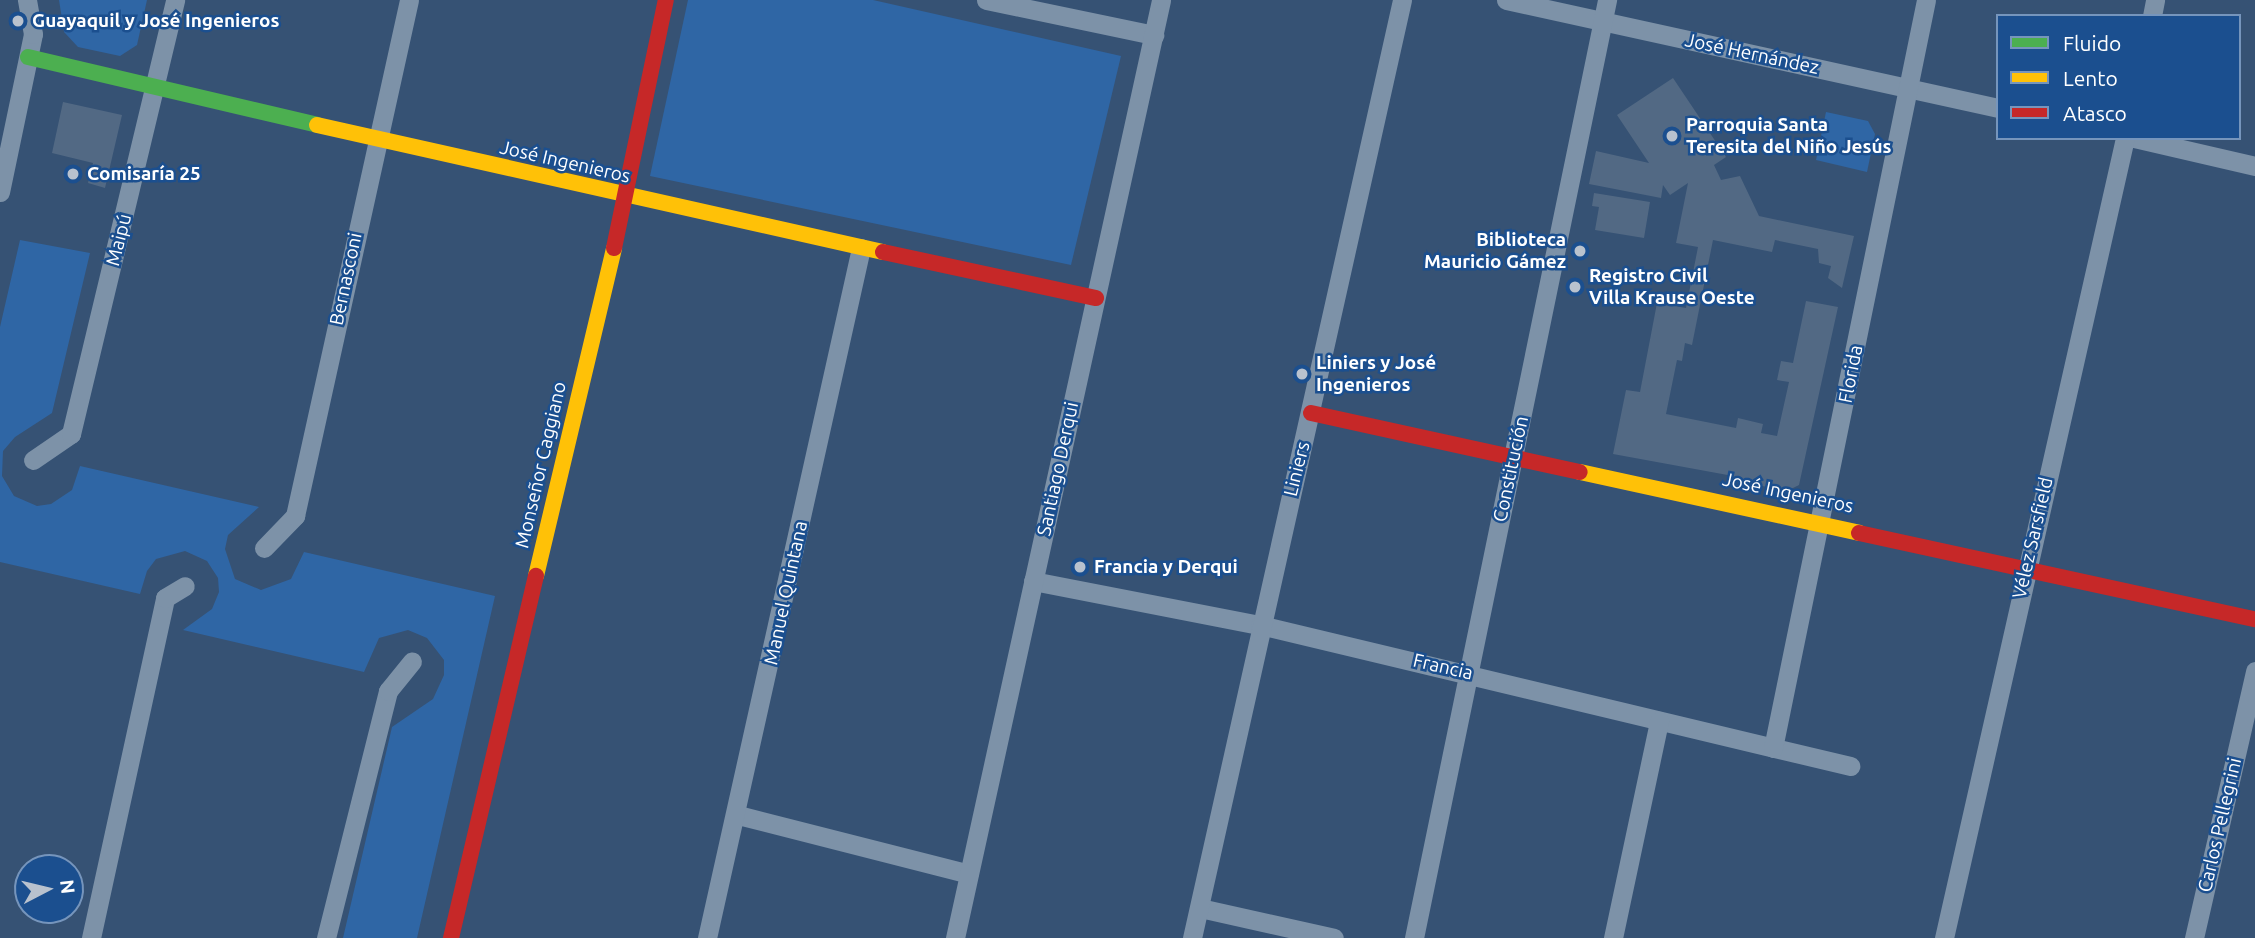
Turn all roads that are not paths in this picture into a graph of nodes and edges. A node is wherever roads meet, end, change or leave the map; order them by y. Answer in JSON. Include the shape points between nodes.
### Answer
{"nodes":[{"id":1,"x":27,"y":0,"type":"edge"},
{"id":2,"x":175,"y":0,"type":"edge"},
{"id":3,"x":409,"y":0,"type":"edge"},
{"id":4,"x":666,"y":0,"type":"edge"},
{"id":5,"x":986,"y":0,"type":"edge"},
{"id":6,"x":1161,"y":0,"type":"edge"},
{"id":7,"x":1402,"y":0,"type":"edge"},
{"id":8,"x":1506,"y":0,"type":"edge"},
{"id":9,"x":1607,"y":0,"type":"edge"},
{"id":10,"x":1926,"y":0,"type":"edge"},
{"id":11,"x":1603,"y":21,"type":"junction"},
{"id":12,"x":1154,"y":35,"type":"junction"},
{"id":13,"x":28,"y":57,"type":"junction"},
{"id":14,"x":157,"y":89,"type":"junction"},
{"id":15,"x":1908,"y":89,"type":"junction"},
{"id":16,"x":1996,"y":108,"type":"edge"},
{"id":17,"x":376,"y":140,"type":"junction"},
{"id":18,"x":2125,"y":140,"type":"edge"},
{"id":19,"x":2143,"y":140,"type":"edge"},
{"id":20,"x":2255,"y":166,"type":"edge"},
{"id":21,"x":0,"y":190,"type":"edge"},
{"id":22,"x":625,"y":197,"type":"junction"},
{"id":23,"x":861,"y":248,"type":"junction"},
{"id":24,"x":1096,"y":298,"type":"junction"},
{"id":25,"x":1311,"y":413,"type":"junction"},
{"id":26,"x":1513,"y":457,"type":"junction"},
{"id":27,"x":33,"y":460,"type":"dead end"},
{"id":28,"x":1821,"y":521,"type":"junction"},
{"id":29,"x":264,"y":548,"type":"dead end"},
{"id":30,"x":2027,"y":567,"type":"junction"},
{"id":31,"x":1034,"y":581,"type":"junction"},
{"id":32,"x":185,"y":586,"type":"dead end"},
{"id":33,"x":2255,"y":620,"type":"edge"},
{"id":34,"x":1260,"y":625,"type":"junction"},
{"id":35,"x":412,"y":661,"type":"dead end"},
{"id":36,"x":2255,"y":671,"type":"edge"},
{"id":37,"x":1468,"y":673,"type":"junction"},
{"id":38,"x":1659,"y":721,"type":"junction"},
{"id":39,"x":1773,"y":748,"type":"junction"},
{"id":40,"x":1850,"y":766,"type":"dead end"},
{"id":41,"x":738,"y":815,"type":"junction"},
{"id":42,"x":969,"y":874,"type":"junction"},
{"id":43,"x":1200,"y":908,"type":"junction"},
{"id":44,"x":91,"y":938,"type":"edge"},
{"id":45,"x":326,"y":938,"type":"edge"},
{"id":46,"x":452,"y":938,"type":"edge"},
{"id":47,"x":707,"y":938,"type":"edge"},
{"id":48,"x":955,"y":938,"type":"edge"},
{"id":49,"x":1192,"y":938,"type":"edge"},
{"id":50,"x":1334,"y":938,"type":"edge"},
{"id":51,"x":1414,"y":938,"type":"edge"},
{"id":52,"x":1613,"y":938,"type":"edge"},
{"id":53,"x":1944,"y":938,"type":"edge"},
{"id":54,"x":2194,"y":938,"type":"edge"}],
"edges":[{"from":1,"to":13,"type":"street","via":[[33,34]]},
{"from":2,"to":14,"type":"street","name":"Maipú"},
{"from":3,"to":17,"type":"street","name":"Bernasconi"},
{"from":4,"to":22,"type":"street","name":"Monseñor Caggiano"},
{"from":5,"to":12,"type":"street"},
{"from":6,"to":12,"type":"street","name":"Santiago Derqui"},
{"from":7,"to":25,"type":"street","name":"Liniers"},
{"from":8,"to":11,"type":"street","name":"José Hernández"},
{"from":9,"to":11,"type":"street","name":"Constitución"},
{"from":10,"to":15,"type":"street","name":"Florida"},
{"from":11,"to":15,"type":"street","name":"José Hernández"},
{"from":11,"to":26,"type":"street","name":"Constitución"},
{"from":12,"to":24,"type":"street","name":"Santiago Derqui"},
{"from":13,"to":14,"type":"street","name":"José Ingenieros"},
{"from":13,"to":21,"type":"street"},
{"from":14,"to":17,"type":"street","name":"José Ingenieros"},
{"from":14,"to":27,"type":"street","name":"Maipú","via":[[71,434]]},
{"from":15,"to":16,"type":"street","name":"José Hernández"},
{"from":15,"to":28,"type":"street","name":"Florida"},
{"from":17,"to":22,"type":"street","name":"José Ingenieros"},
{"from":17,"to":29,"type":"street","name":"Bernasconi","via":[[295,516]]},
{"from":18,"to":30,"type":"street","name":"Vélez Sarsfield"},
{"from":19,"to":20,"type":"street"},
{"from":22,"to":23,"type":"street","name":"José Ingenieros"},
{"from":22,"to":46,"type":"street","name":"Monseñor Caggiano"},
{"from":23,"to":24,"type":"street","name":"José Ingenieros"},
{"from":23,"to":41,"type":"street","name":"Manuel Quintana"},
{"from":24,"to":31,"type":"street","name":"Santiago Derqui"},
{"from":25,"to":26,"type":"street","name":"José Ingenieros"},
{"from":25,"to":34,"type":"street","name":"Liniers"},
{"from":26,"to":28,"type":"street","name":"José Ingenieros"},
{"from":26,"to":37,"type":"street","name":"Constitución"},
{"from":28,"to":30,"type":"street","name":"José Ingenieros"},
{"from":28,"to":39,"type":"street","name":"Florida"},
{"from":30,"to":33,"type":"street","name":"José Ingenieros"},
{"from":30,"to":53,"type":"street","name":"Vélez Sarsfield"},
{"from":31,"to":34,"type":"street","name":"Francia"},
{"from":31,"to":42,"type":"street","name":"Santiago Derqui"},
{"from":32,"to":44,"type":"street","via":[[165,598]]},
{"from":34,"to":37,"type":"street","name":"Francia"},
{"from":34,"to":43,"type":"street","name":"Liniers"},
{"from":35,"to":45,"type":"street","via":[[388,691]]},
{"from":36,"to":54,"type":"street","name":"Carlos Pellegrini"},
{"from":37,"to":38,"type":"street","name":"Francia"},
{"from":37,"to":51,"type":"street","name":"Constitución"},
{"from":38,"to":39,"type":"street","name":"Francia"},
{"from":38,"to":52,"type":"street"},
{"from":39,"to":40,"type":"street","name":"Francia"},
{"from":41,"to":42,"type":"street"},
{"from":41,"to":47,"type":"street","name":"Manuel Quintana"},
{"from":42,"to":48,"type":"street","name":"Santiago Derqui"},
{"from":43,"to":49,"type":"street","name":"Liniers"},
{"from":43,"to":50,"type":"street"}]}
